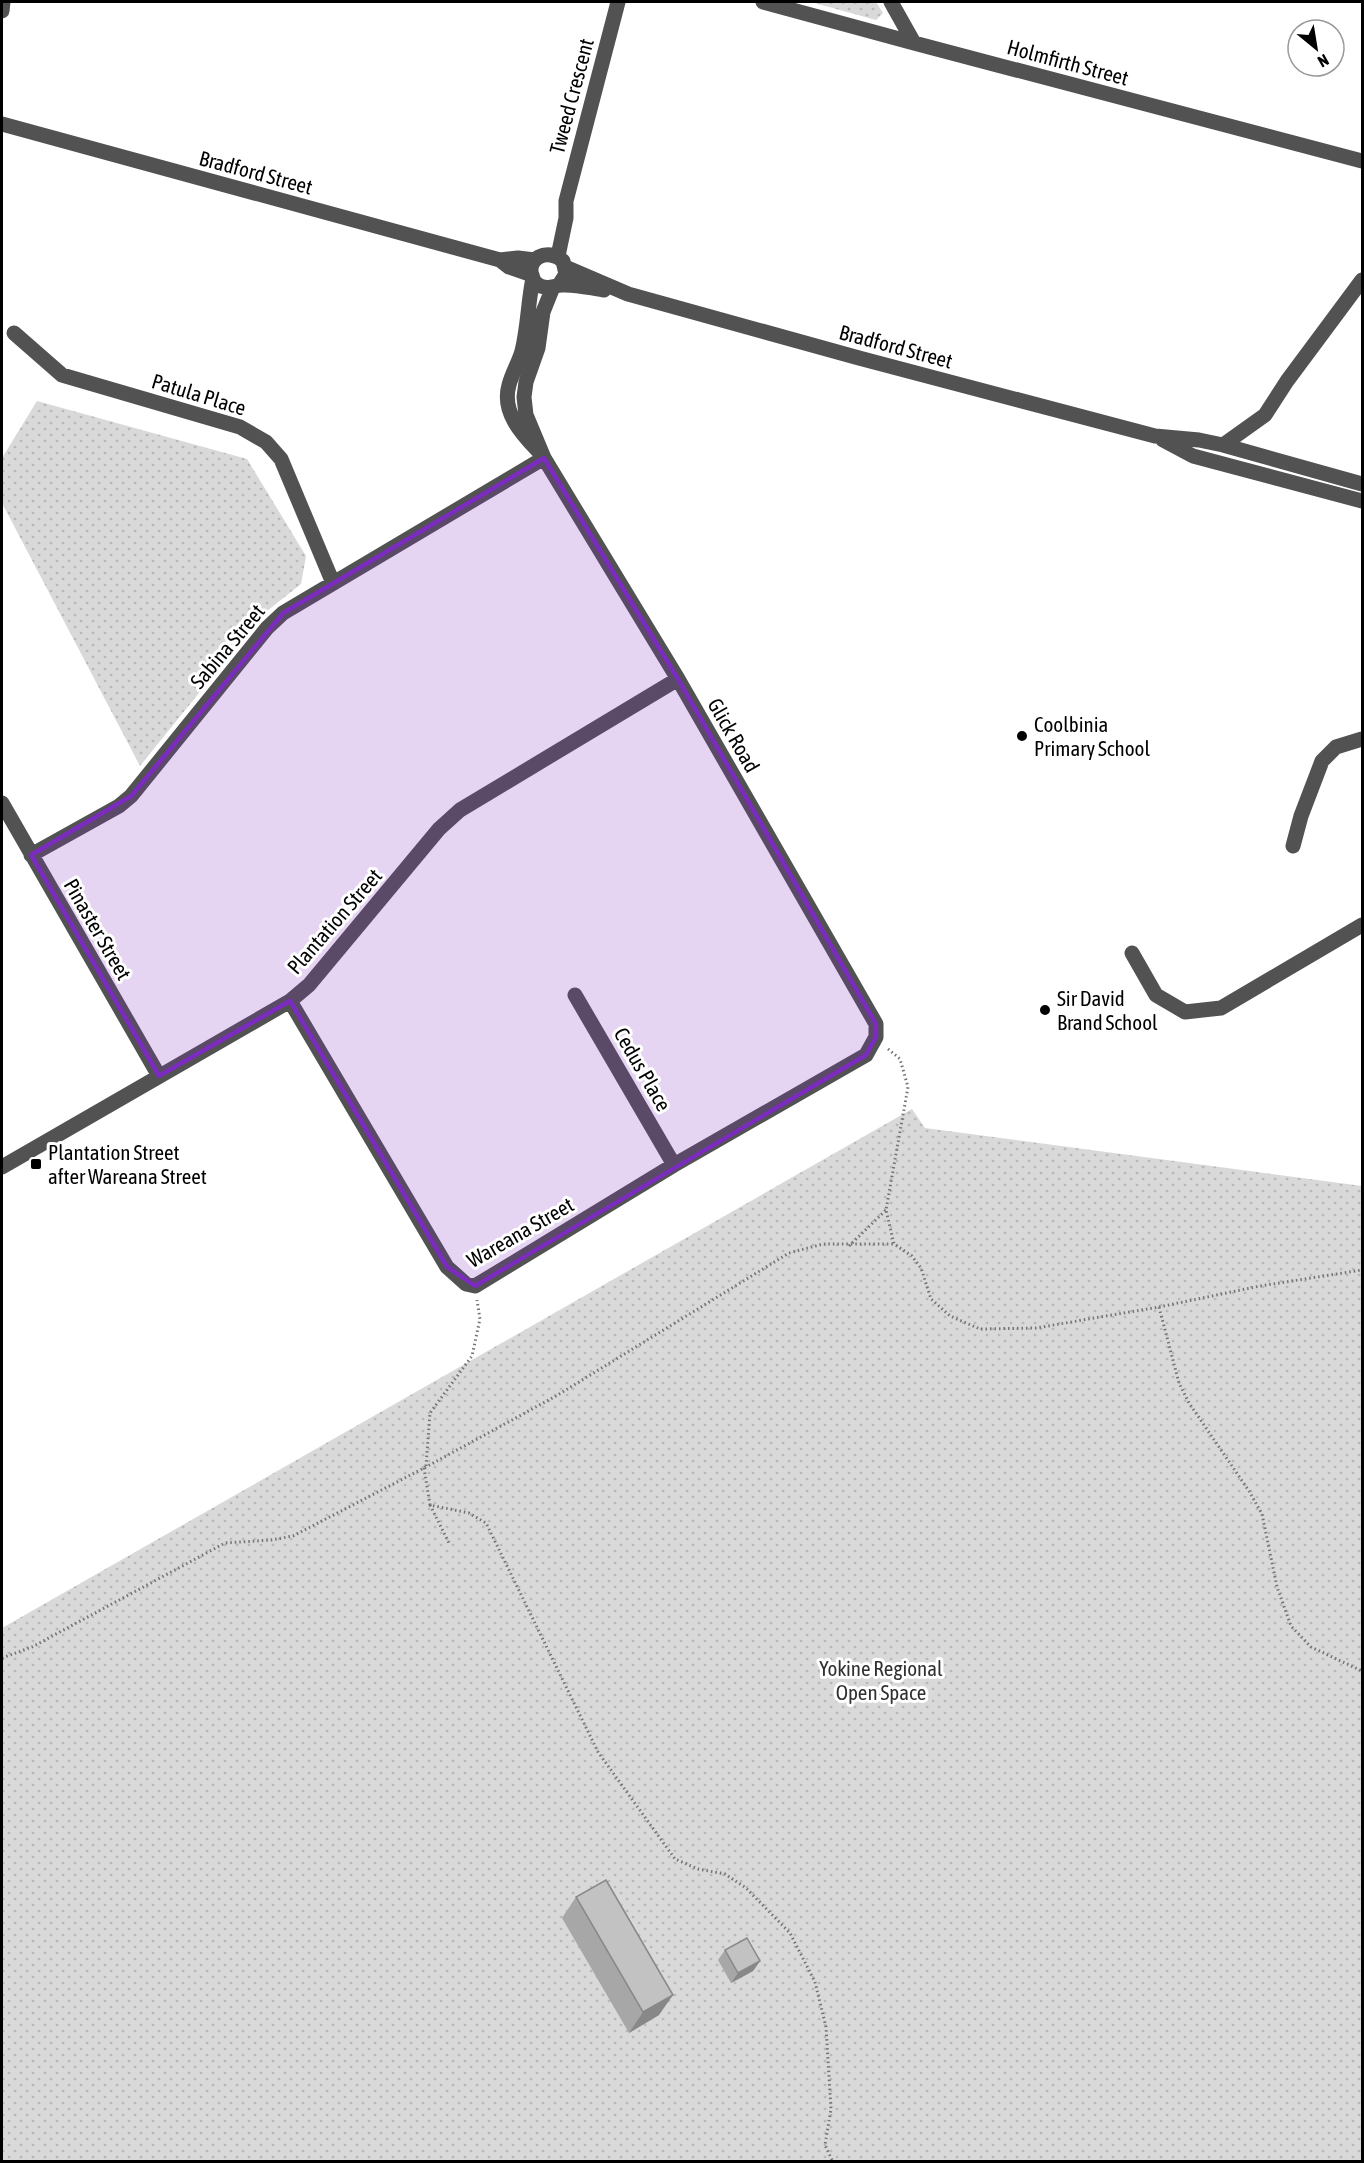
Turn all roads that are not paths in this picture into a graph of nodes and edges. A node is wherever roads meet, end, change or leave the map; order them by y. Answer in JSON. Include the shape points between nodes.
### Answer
{"nodes":[{"id":1,"x":3,"y":2,"type":"edge"},
{"id":2,"x":618,"y":2,"type":"edge"},
{"id":3,"x":764,"y":2,"type":"edge"},
{"id":4,"x":891,"y":2,"type":"edge"},
{"id":5,"x":2,"y":11,"type":"edge"},
{"id":6,"x":914,"y":43,"type":"junction"},
{"id":7,"x":2,"y":124,"type":"edge"},
{"id":8,"x":1362,"y":161,"type":"edge"},
{"id":9,"x":545,"y":265,"type":"junction"},
{"id":10,"x":1362,"y":280,"type":"edge"},
{"id":11,"x":556,"y":286,"type":"junction"},
{"id":12,"x":628,"y":294,"type":"junction"},
{"id":13,"x":14,"y":333,"type":"dead end"},
{"id":14,"x":1155,"y":436,"type":"junction"},
{"id":15,"x":1223,"y":445,"type":"junction"},
{"id":16,"x":544,"y":458,"type":"junction"},
{"id":17,"x":1362,"y":484,"type":"edge"},
{"id":18,"x":1362,"y":501,"type":"edge"},
{"id":19,"x":333,"y":583,"type":"junction"},
{"id":20,"x":678,"y":679,"type":"junction"},
{"id":21,"x":1362,"y":739,"type":"edge"},
{"id":22,"x":2,"y":803,"type":"edge"},
{"id":23,"x":1293,"y":846,"type":"dead end"},
{"id":24,"x":31,"y":855,"type":"junction"},
{"id":25,"x":1362,"y":925,"type":"edge"},
{"id":26,"x":1132,"y":953,"type":"dead end"},
{"id":27,"x":575,"y":995,"type":"dead end"},
{"id":28,"x":290,"y":1001,"type":"junction"},
{"id":29,"x":876,"y":1037,"type":"joint"},
{"id":30,"x":159,"y":1076,"type":"junction"},
{"id":31,"x":674,"y":1165,"type":"junction"},
{"id":32,"x":2,"y":1167,"type":"edge"}],
"edges":[{"from":1,"to":5,"type":"street"},
{"from":2,"to":9,"type":"street","name":"Tweed Crescent","via":[[566,201],[566,218]]},
{"from":3,"to":6,"type":"street","name":"Holmfirth Street"},
{"from":4,"to":6,"type":"street"},
{"from":6,"to":8,"type":"street","name":"Holmfirth Street"},
{"from":7,"to":9,"type":"street","name":"Bradford Street","via":[[500,261],[509,267]]},
{"from":9,"to":11,"type":"street","name":"Bradford Street","via":[[541,286]]},
{"from":9,"to":11,"type":"street","via":[[566,274]]},
{"from":9,"to":12,"type":"street","name":"Bradford Street"},
{"from":9,"to":16,"type":"street","name":"Glick Road","via":[[508,388],[512,417],[521,434]]},
{"from":10,"to":15,"type":"street","via":[[1265,416]]},
{"from":11,"to":12,"type":"street","name":"Bradford Street"},
{"from":11,"to":16,"type":"street","name":"Glick Road","via":[[543,312],[524,397],[526,415]]},
{"from":12,"to":14,"type":"street","name":"Bradford Street"},
{"from":13,"to":19,"type":"street","name":"Patula Place","via":[[62,375],[240,427],[266,442],[281,459]]},
{"from":14,"to":15,"type":"street","name":"Bradford Street"},
{"from":14,"to":18,"type":"street","name":"Bradford Street","via":[[1193,456]]},
{"from":15,"to":17,"type":"street","name":"Bradford Street"},
{"from":16,"to":19,"type":"street","name":"Sabina Street"},
{"from":16,"to":20,"type":"street","name":"Glick Road"},
{"from":19,"to":24,"type":"street","name":"Sabina Street","via":[[283,613],[267,628],[131,796]]},
{"from":20,"to":28,"type":"street","name":"Plantation Street","via":[[460,810],[309,985]]},
{"from":20,"to":29,"type":"street","name":"Glick Road","via":[[876,1024]]},
{"from":21,"to":23,"type":"street","via":[[1336,747],[1322,761]]},
{"from":22,"to":24,"type":"street","name":"Pinaster Street"},
{"from":24,"to":30,"type":"street","name":"Pinaster Street"},
{"from":25,"to":26,"type":"street","via":[[1221,1008],[1185,1012],[1156,995]]},
{"from":27,"to":31,"type":"street","name":"Cedus Place"},
{"from":28,"to":30,"type":"street","name":"Plantation Street"},
{"from":28,"to":31,"type":"street","name":"Wareana Street","via":[[447,1267],[466,1284],[475,1286]]},
{"from":29,"to":31,"type":"street","name":"Wareana Street","via":[[866,1055]]},
{"from":30,"to":32,"type":"street","name":"Plantation Street"}]}
